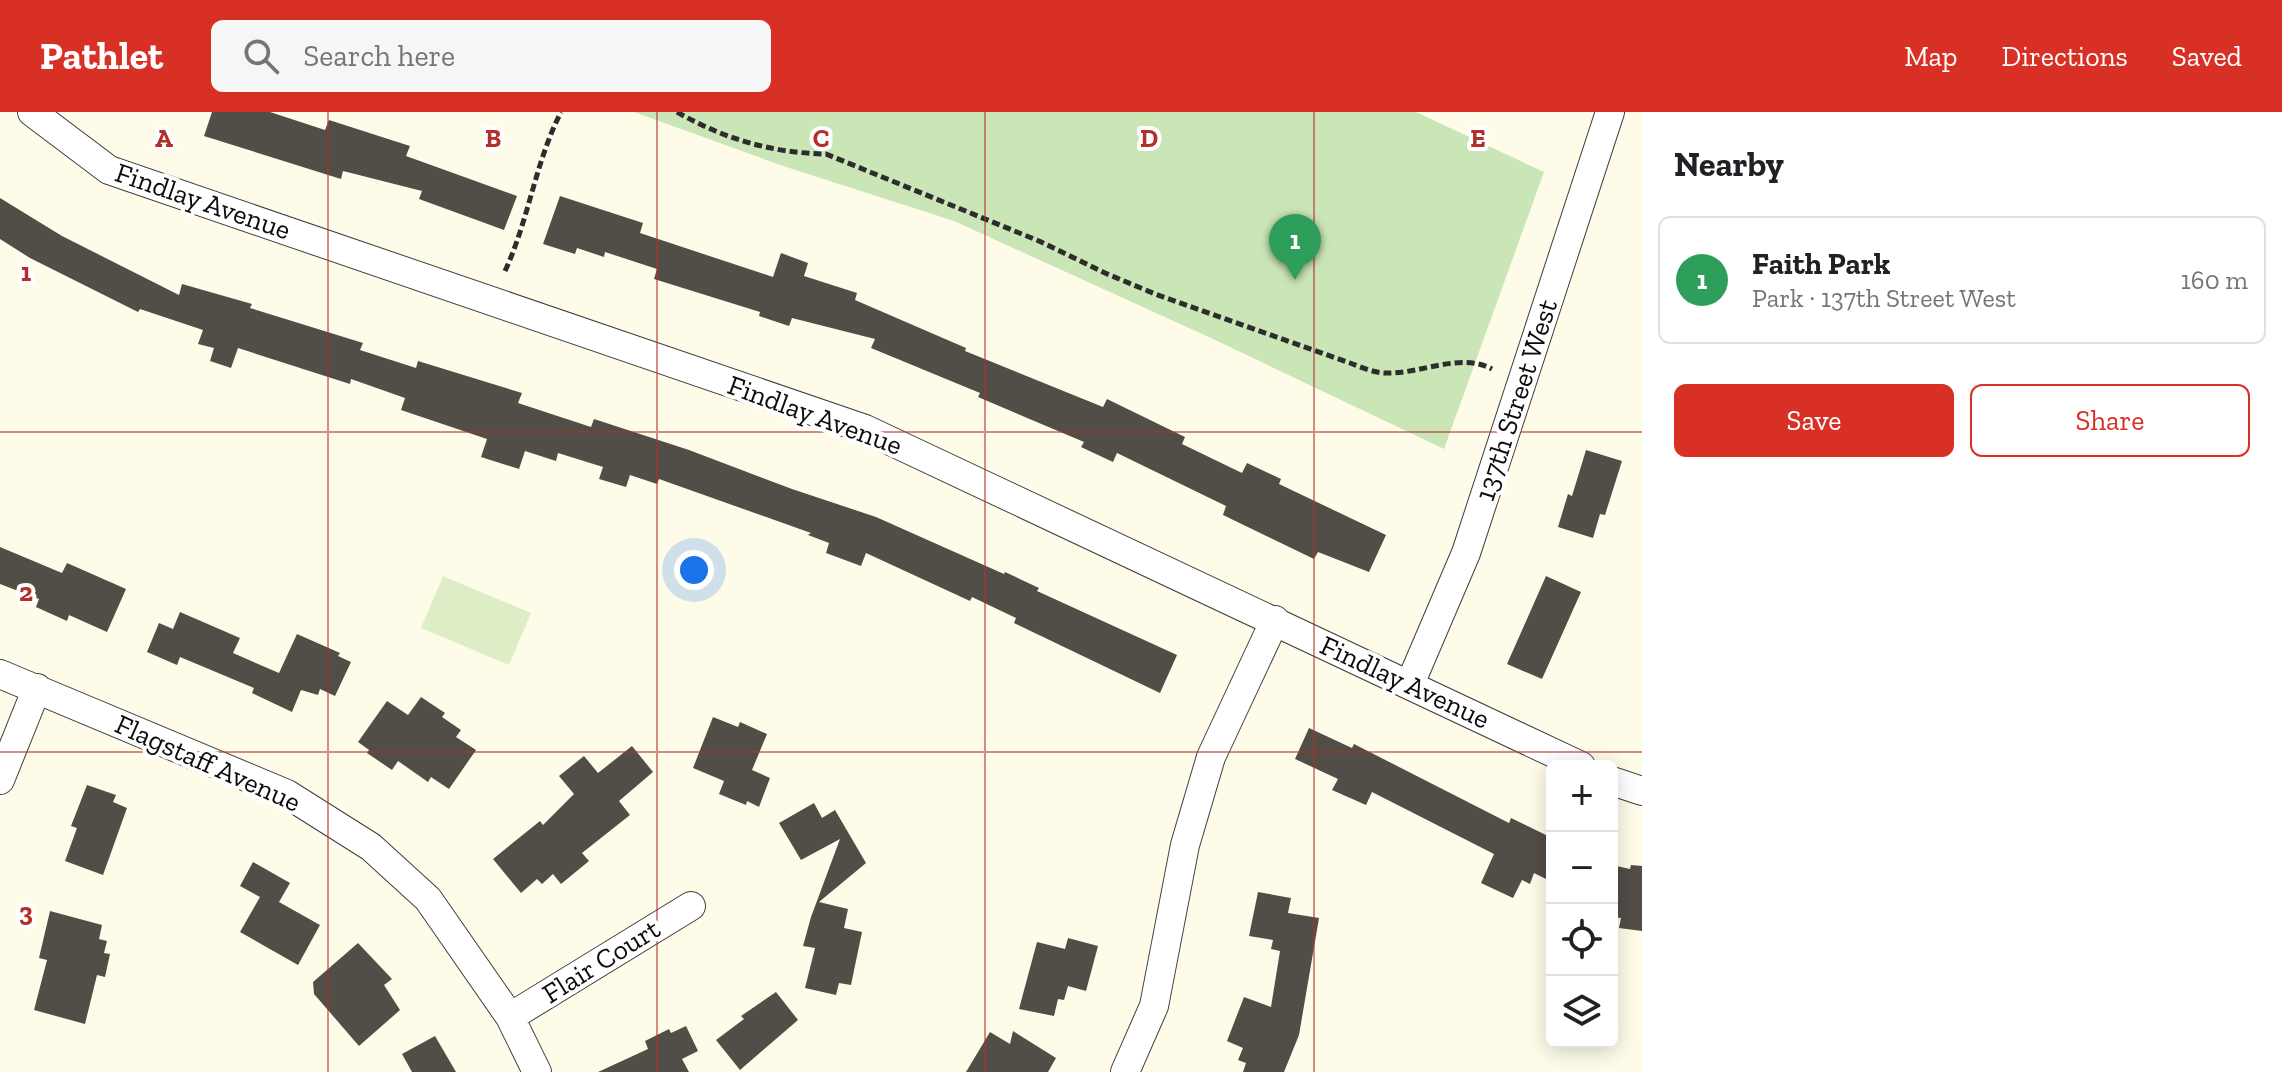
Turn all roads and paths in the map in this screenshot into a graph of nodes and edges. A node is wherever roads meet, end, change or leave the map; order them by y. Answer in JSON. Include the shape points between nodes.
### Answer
{"nodes":[{"id":1,"x":32,"y":112,"type":"edge"},
{"id":2,"x":561,"y":112,"type":"edge"},
{"id":3,"x":677,"y":112,"type":"edge"},
{"id":4,"x":1610,"y":112,"type":"edge"},
{"id":5,"x":505,"y":271,"type":"dead end"},
{"id":6,"x":1492,"y":369,"type":"dead end"},
{"id":7,"x":1275,"y":620,"type":"junction"},
{"id":8,"x":0,"y":674,"type":"edge"},
{"id":9,"x":1410,"y":684,"type":"junction"},
{"id":10,"x":37,"y":688,"type":"junction"},
{"id":11,"x":1568,"y":760,"type":"edge"},
{"id":12,"x":0,"y":780,"type":"edge"},
{"id":13,"x":1618,"y":783,"type":"edge"},
{"id":14,"x":1642,"y":791,"type":"edge"},
{"id":15,"x":691,"y":906,"type":"dead end"},
{"id":16,"x":510,"y":1017,"type":"junction"},
{"id":17,"x":537,"y":1072,"type":"edge"},
{"id":18,"x":1125,"y":1072,"type":"edge"}],
"edges":[{"from":1,"to":7,"type":"street","name":"Findlay Avenue","via":[[109,170],[865,429]]},
{"from":2,"to":5,"type":"path"},
{"from":3,"to":6,"type":"path","via":[[742,142],[792,154],[826,154],[1155,294],[1350,363],[1382,373],[1475,362]]},
{"from":4,"to":9,"type":"street","name":"137th Street West","via":[[1466,553]]},
{"from":7,"to":9,"type":"street","name":"Findlay Avenue"},
{"from":7,"to":18,"type":"street","via":[[1211,757],[1185,845],[1154,1006]]},
{"from":8,"to":10,"type":"street","name":"Flagstaff Avenue"},
{"from":9,"to":11,"type":"street","name":"Findlay Avenue"},
{"from":10,"to":12,"type":"street"},
{"from":10,"to":16,"type":"street","name":"Flagstaff Avenue","via":[[287,794],[371,847],[428,899]]},
{"from":13,"to":14,"type":"street"},
{"from":15,"to":16,"type":"street","name":"Flair Court"},
{"from":16,"to":17,"type":"street","name":"Flagstaff Avenue"}]}
